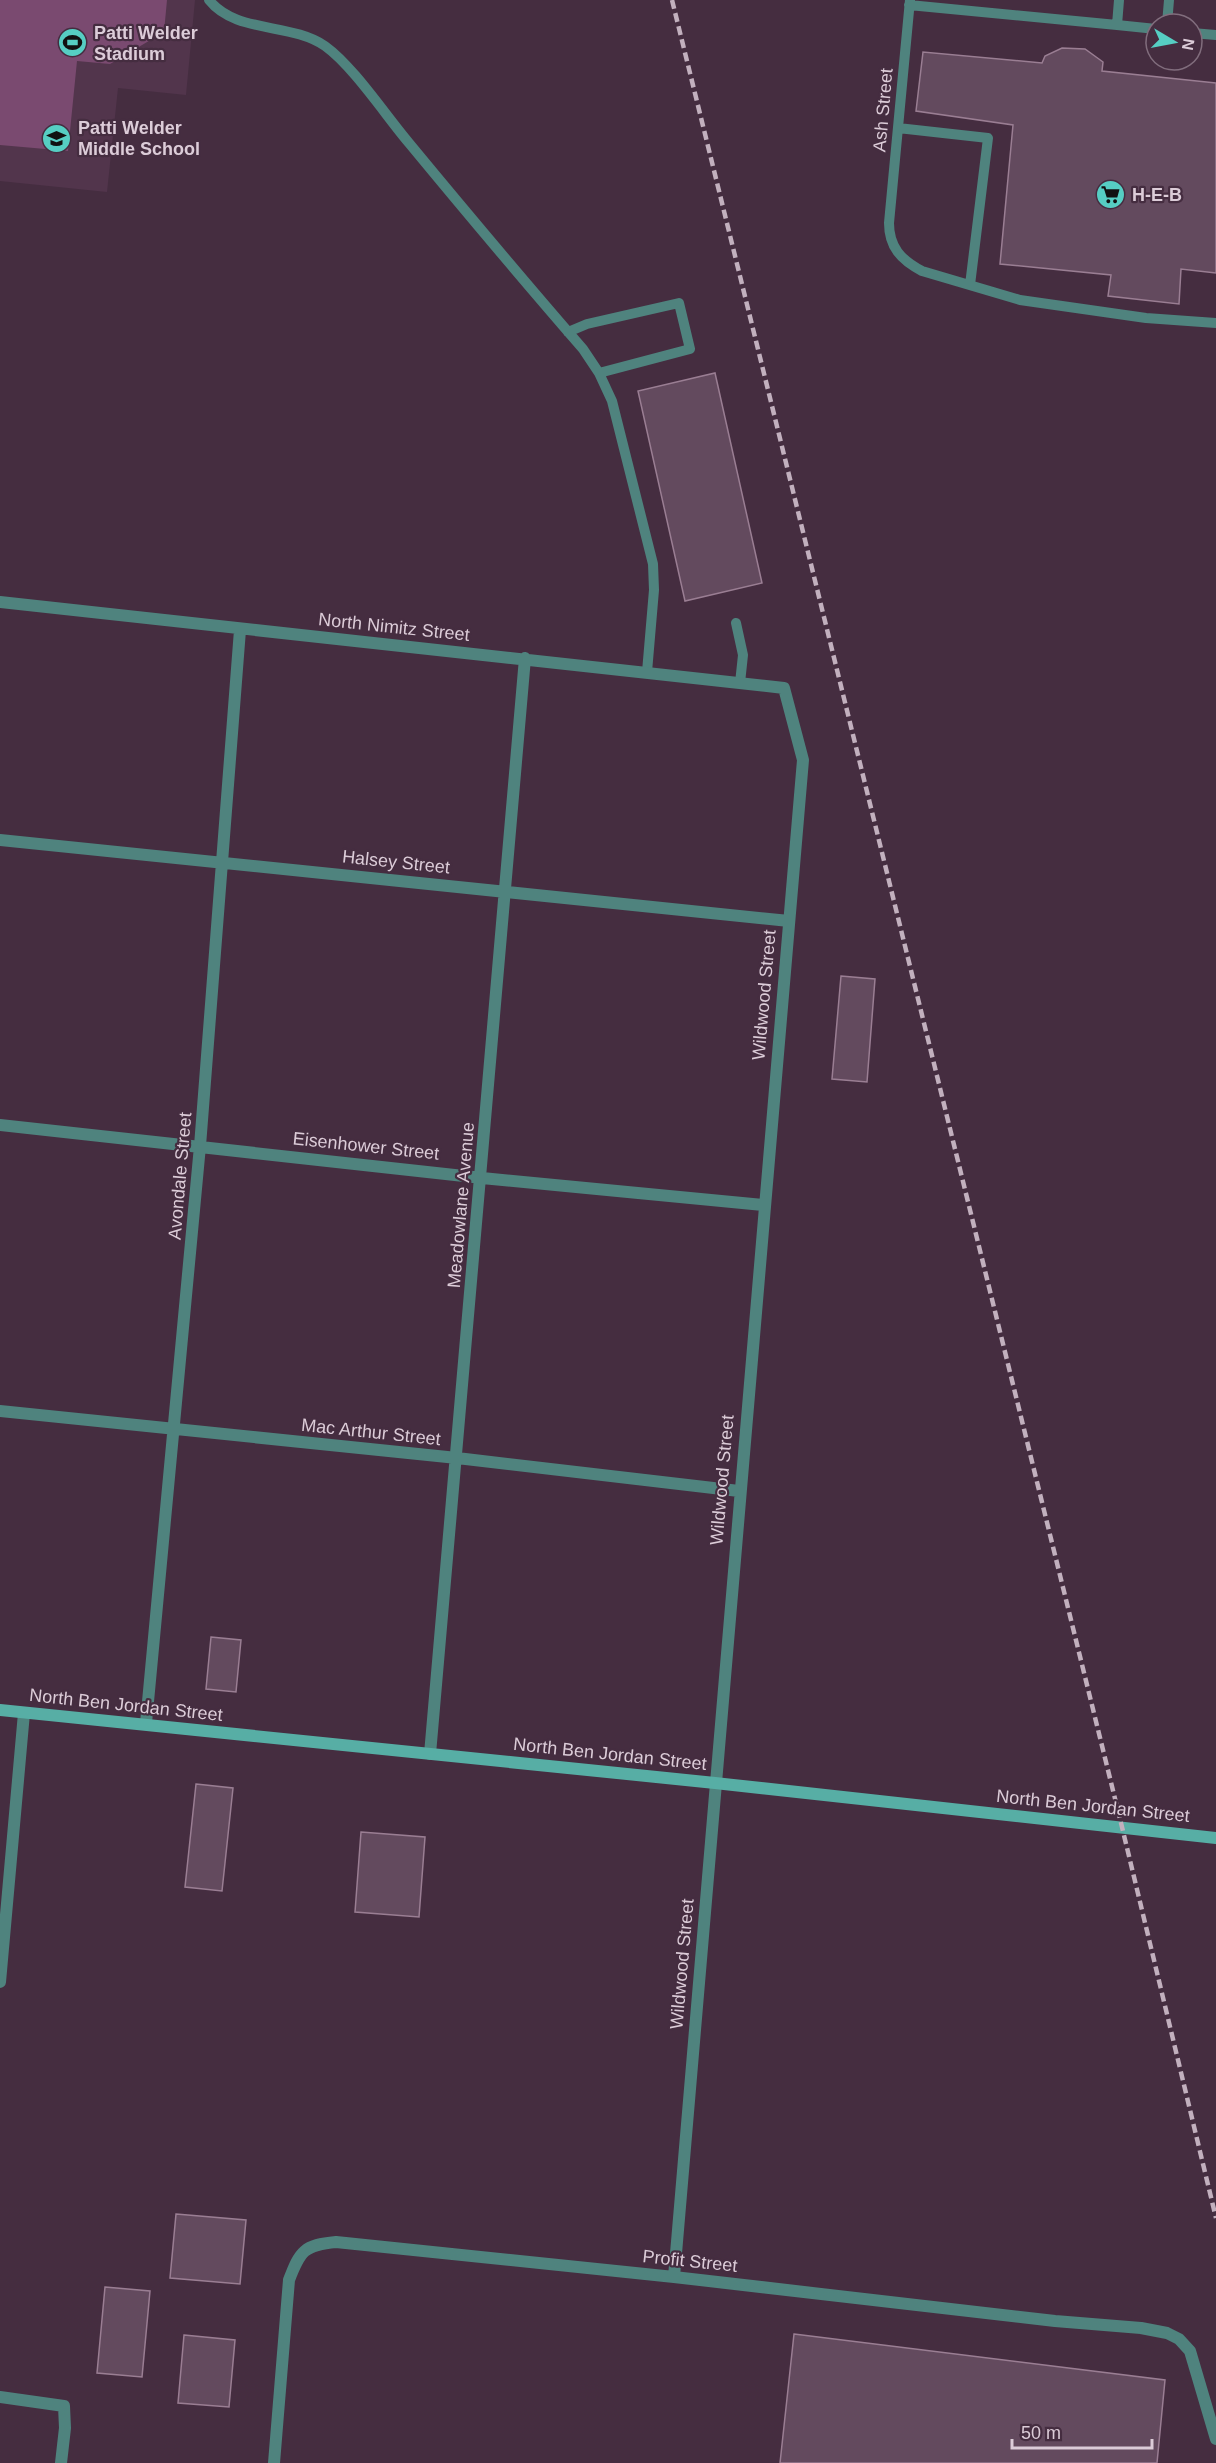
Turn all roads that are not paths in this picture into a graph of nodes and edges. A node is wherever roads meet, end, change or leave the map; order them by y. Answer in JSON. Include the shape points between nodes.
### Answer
{"nodes":[{"id":1,"x":208,"y":0,"type":"edge"},
{"id":2,"x":1119,"y":0,"type":"edge"},
{"id":3,"x":910,"y":2,"type":"edge"},
{"id":4,"x":1117,"y":25,"type":"junction"},
{"id":5,"x":1144,"y":28,"type":"edge"},
{"id":6,"x":898,"y":128,"type":"junction"},
{"id":7,"x":970,"y":285,"type":"junction"},
{"id":8,"x":1216,"y":323,"type":"edge"},
{"id":9,"x":568,"y":332,"type":"junction"},
{"id":10,"x":599,"y":373,"type":"junction"},
{"id":11,"x":0,"y":602,"type":"edge"},
{"id":12,"x":736,"y":623,"type":"dead end"},
{"id":13,"x":240,"y":630,"type":"junction"},
{"id":14,"x":525,"y":658,"type":"junction"},
{"id":15,"x":647,"y":672,"type":"junction"},
{"id":16,"x":740,"y":683,"type":"junction"},
{"id":17,"x":784,"y":688,"type":"joint"},
{"id":18,"x":0,"y":840,"type":"edge"},
{"id":19,"x":223,"y":863,"type":"junction"},
{"id":20,"x":503,"y":891,"type":"junction"},
{"id":21,"x":789,"y":921,"type":"junction"},
{"id":22,"x":0,"y":1125,"type":"edge"},
{"id":23,"x":201,"y":1146,"type":"junction"},
{"id":24,"x":482,"y":1178,"type":"junction"},
{"id":25,"x":764,"y":1205,"type":"junction"},
{"id":26,"x":0,"y":1411,"type":"edge"},
{"id":27,"x":175,"y":1430,"type":"junction"},
{"id":28,"x":457,"y":1458,"type":"junction"},
{"id":29,"x":739,"y":1491,"type":"junction"},
{"id":30,"x":0,"y":1710,"type":"edge"},
{"id":31,"x":24,"y":1713,"type":"junction"},
{"id":32,"x":146,"y":1724,"type":"junction"},
{"id":33,"x":430,"y":1754,"type":"junction"},
{"id":34,"x":715,"y":1783,"type":"junction"},
{"id":35,"x":1216,"y":1838,"type":"edge"},
{"id":36,"x":1,"y":1953,"type":"edge"},
{"id":37,"x":0,"y":1982,"type":"edge"},
{"id":38,"x":674,"y":2277,"type":"junction"},
{"id":39,"x":0,"y":2397,"type":"edge"},
{"id":40,"x":1216,"y":2439,"type":"edge"},
{"id":41,"x":61,"y":2463,"type":"edge"},
{"id":42,"x":274,"y":2463,"type":"edge"}],
"edges":[{"from":1,"to":9,"type":"lane","via":[[233,20],[295,33],[324,46],[348,68]]},
{"from":2,"to":4,"type":"lane"},
{"from":3,"to":4,"type":"lane"},
{"from":3,"to":6,"type":"lane","name":"Ash Street"},
{"from":4,"to":5,"type":"lane"},
{"from":6,"to":7,"type":"lane","name":"Ash Street","via":[[889,223],[892,246],[922,271]]},
{"from":6,"to":7,"type":"lane","via":[[988,138]]},
{"from":7,"to":8,"type":"lane","via":[[1020,300],[1146,318]]},
{"from":9,"to":10,"type":"lane"},
{"from":9,"to":10,"type":"lane","via":[[679,303],[690,349]]},
{"from":10,"to":15,"type":"lane","via":[[612,401],[653,564]]},
{"from":11,"to":13,"type":"street","name":"North Nimitz Street"},
{"from":12,"to":16,"type":"lane","via":[[742,655]]},
{"from":13,"to":14,"type":"street","name":"North Nimitz Street"},
{"from":13,"to":19,"type":"street","name":"Avondale Street"},
{"from":14,"to":15,"type":"street","name":"North Nimitz Street"},
{"from":14,"to":20,"type":"street","name":"Meadowlane Avenue"},
{"from":15,"to":16,"type":"street","name":"North Nimitz Street"},
{"from":16,"to":17,"type":"street","name":"North Nimitz Street"},
{"from":17,"to":21,"type":"street","name":"Wildwood Street","via":[[803,760]]},
{"from":18,"to":19,"type":"street","name":"Halsey Street"},
{"from":19,"to":20,"type":"street","name":"Halsey Street"},
{"from":19,"to":23,"type":"street","name":"Avondale Street"},
{"from":20,"to":21,"type":"street","name":"Halsey Street"},
{"from":20,"to":24,"type":"street","name":"Meadowlane Avenue"},
{"from":21,"to":25,"type":"street","name":"Wildwood Street"},
{"from":22,"to":23,"type":"street","name":"Eisenhower Street"},
{"from":23,"to":24,"type":"street","name":"Eisenhower Street"},
{"from":23,"to":27,"type":"street","name":"Avondale Street"},
{"from":24,"to":25,"type":"street","name":"Eisenhower Street"},
{"from":24,"to":28,"type":"street","name":"Meadowlane Avenue"},
{"from":25,"to":29,"type":"street","name":"Wildwood Street"},
{"from":26,"to":27,"type":"street","name":"Mac Arthur Street"},
{"from":27,"to":28,"type":"street","name":"Mac Arthur Street"},
{"from":27,"to":32,"type":"street","name":"Avondale Street"},
{"from":28,"to":29,"type":"street","name":"Mac Arthur Street"},
{"from":28,"to":33,"type":"street","name":"Meadowlane Avenue"},
{"from":29,"to":34,"type":"street","name":"Wildwood Street"},
{"from":30,"to":31,"type":"street","name":"North Ben Jordan Street"},
{"from":31,"to":32,"type":"street","name":"North Ben Jordan Street"},
{"from":31,"to":36,"type":"street"},
{"from":32,"to":33,"type":"street","name":"North Ben Jordan Street"},
{"from":33,"to":34,"type":"street","name":"North Ben Jordan Street"},
{"from":34,"to":35,"type":"street","name":"North Ben Jordan Street"},
{"from":34,"to":38,"type":"street","name":"Wildwood Street"},
{"from":36,"to":37,"type":"street"},
{"from":38,"to":40,"type":"street","name":"Profit Street","via":[[1167,2333],[1190,2351]]},
{"from":38,"to":42,"type":"street","name":"Profit Street","via":[[336,2242],[316,2244],[298,2256],[289,2280]]},
{"from":39,"to":41,"type":"street","via":[[64,2406]]}]}
